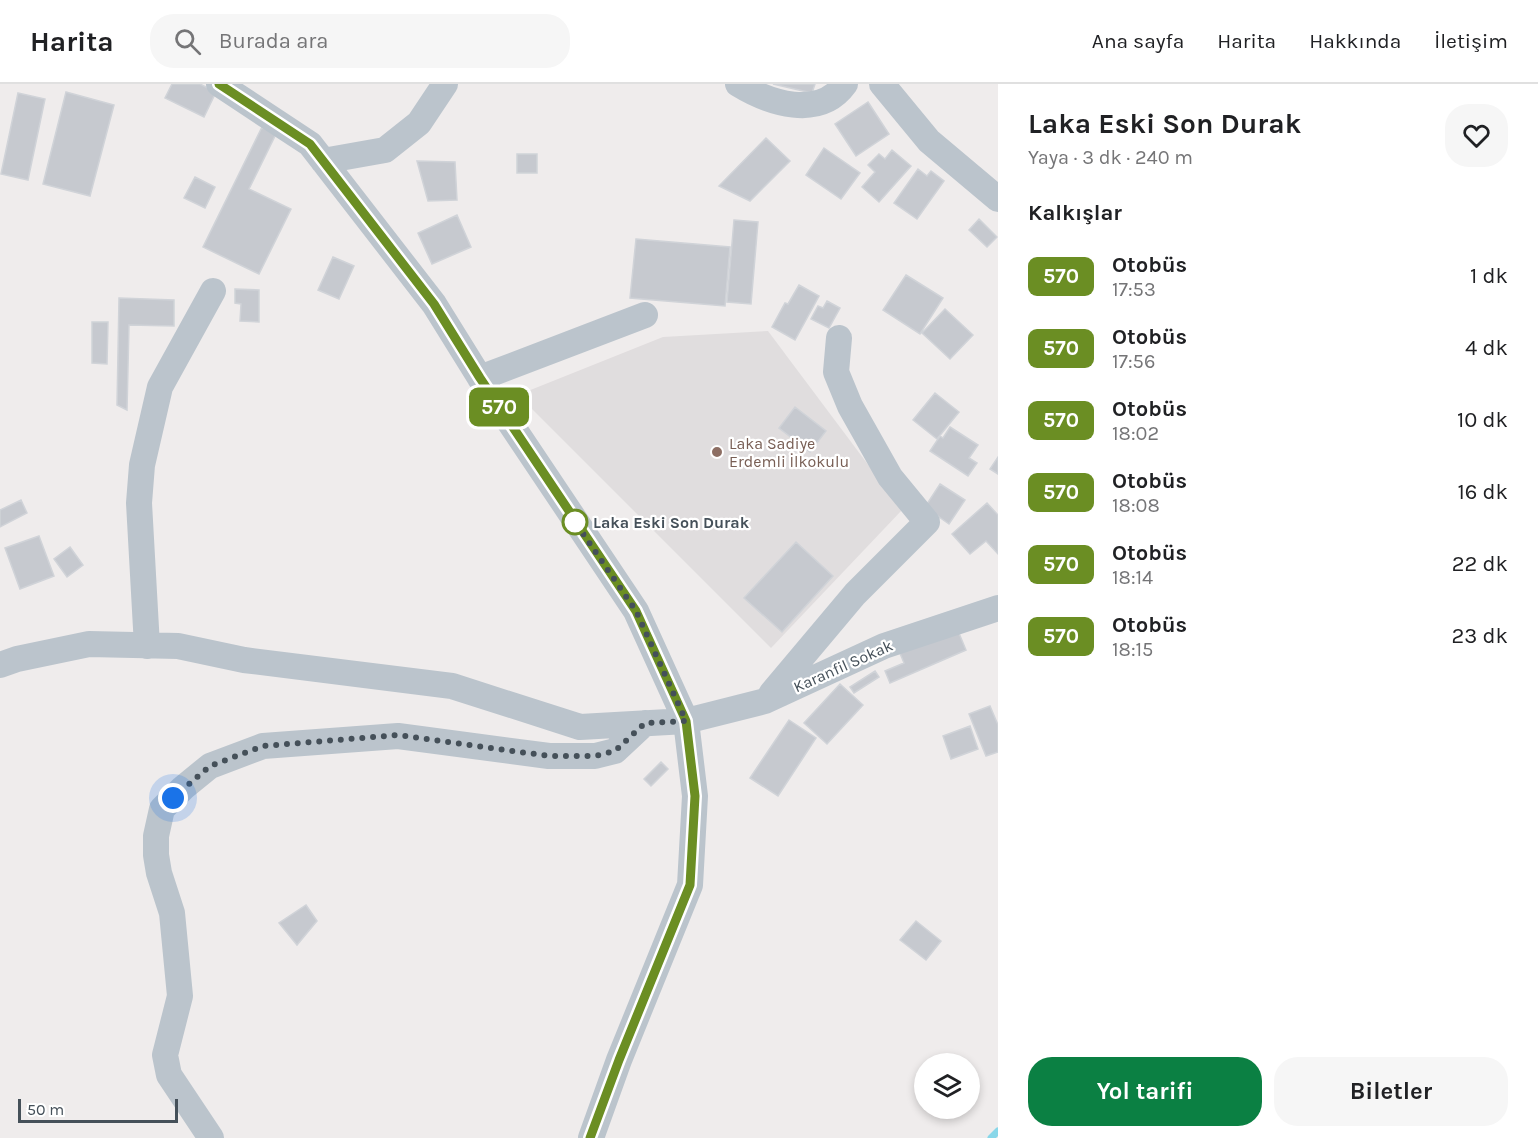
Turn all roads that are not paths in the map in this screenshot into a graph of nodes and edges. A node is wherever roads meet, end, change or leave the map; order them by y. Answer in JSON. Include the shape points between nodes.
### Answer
{"nodes":[{"id":1,"x":219,"y":84,"type":"edge"},
{"id":2,"x":445,"y":84,"type":"edge"},
{"id":3,"x":738,"y":84,"type":"edge"},
{"id":4,"x":845,"y":84,"type":"edge"},
{"id":5,"x":882,"y":84,"type":"edge"},
{"id":6,"x":323,"y":161,"type":"junction"},
{"id":7,"x":998,"y":200,"type":"edge"},
{"id":8,"x":213,"y":291,"type":"dead end"},
{"id":9,"x":645,"y":315,"type":"dead end"},
{"id":10,"x":839,"y":338,"type":"dead end"},
{"id":11,"x":480,"y":378,"type":"junction"},
{"id":12,"x":998,"y":608,"type":"edge"},
{"id":13,"x":147,"y":646,"type":"junction"},
{"id":14,"x":0,"y":665,"type":"edge"},
{"id":15,"x":765,"y":701,"type":"junction"},
{"id":16,"x":686,"y":721,"type":"junction"},
{"id":17,"x":645,"y":723,"type":"junction"},
{"id":18,"x":211,"y":1138,"type":"edge"},
{"id":19,"x":591,"y":1138,"type":"edge"}],
"edges":[{"from":1,"to":6,"type":"street","via":[[310,144]]},
{"from":2,"to":6,"type":"street","via":[[419,123],[385,150]]},
{"from":3,"to":4,"type":"street","via":[[755,94],[803,107],[825,102]]},
{"from":5,"to":7,"type":"street","via":[[929,141]]},
{"from":6,"to":11,"type":"street","via":[[434,304]]},
{"from":8,"to":13,"type":"street","via":[[160,387],[142,465],[139,503]]},
{"from":9,"to":11,"type":"street"},
{"from":10,"to":15,"type":"street","via":[[836,372],[850,406],[890,477],[927,522],[855,594]]},
{"from":11,"to":16,"type":"street","via":[[636,611]]},
{"from":12,"to":15,"type":"street","name":"Karanfil Sokak","via":[[884,646]]},
{"from":13,"to":14,"type":"street","name":"Karanfil Sokak","via":[[89,644]]},
{"from":13,"to":17,"type":"street","name":"Karanfil Sokak","via":[[178,646],[244,660],[452,686],[580,727]]},
{"from":15,"to":16,"type":"street","name":"Karanfil Sokak"},
{"from":16,"to":17,"type":"street","name":"Karanfil Sokak"},
{"from":16,"to":19,"type":"street","via":[[695,796],[690,885]]},
{"from":17,"to":18,"type":"street","via":[[615,751],[595,756],[549,756],[398,735],[263,746],[210,766],[183,788],[162,809],[156,836],[159,873],[172,913],[180,996],[165,1055],[170,1075]]}]}
